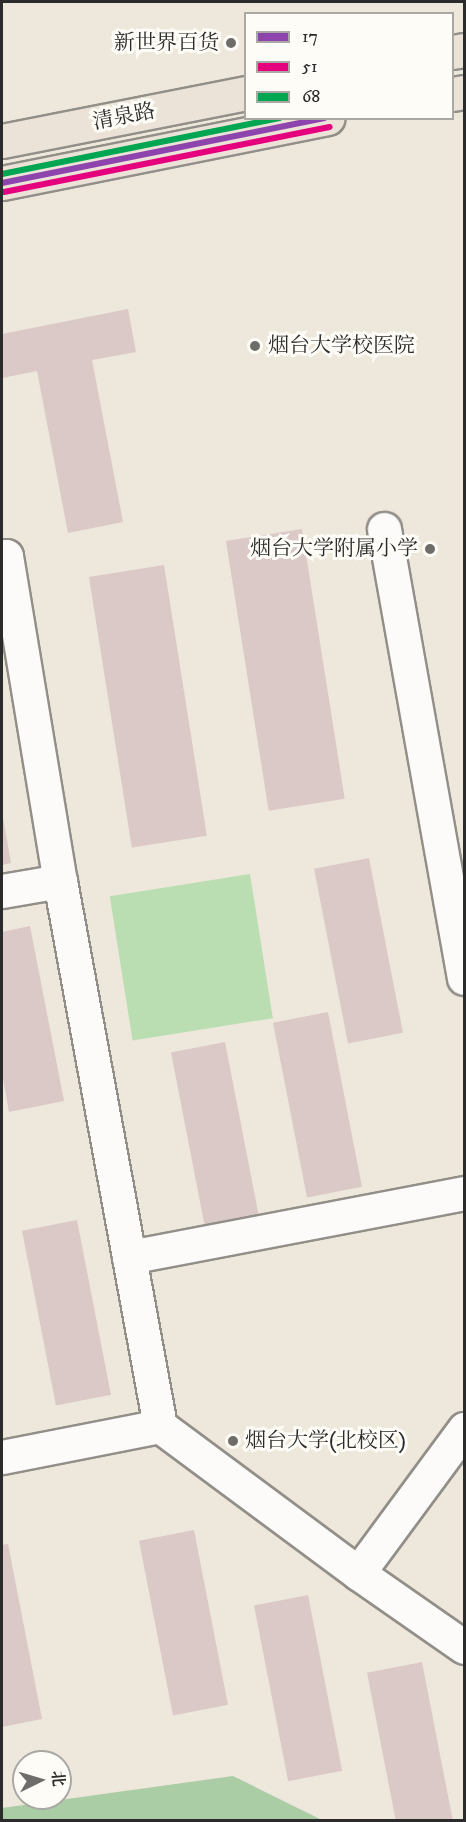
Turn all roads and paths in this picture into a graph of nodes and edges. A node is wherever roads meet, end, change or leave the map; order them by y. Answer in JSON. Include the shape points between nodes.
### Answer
{"nodes":[{"id":1,"x":244,"y":93,"type":"edge"},
{"id":2,"x":317,"y":120,"type":"edge"},
{"id":3,"x":2,"y":141,"type":"edge"},
{"id":4,"x":2,"y":183,"type":"edge"},
{"id":5,"x":384,"y":529,"type":"dead end"},
{"id":6,"x":2,"y":557,"type":"edge"},
{"id":7,"x":60,"y":881,"type":"junction"},
{"id":8,"x":2,"y":891,"type":"edge"},
{"id":9,"x":465,"y":978,"type":"edge"},
{"id":10,"x":465,"y":1193,"type":"edge"},
{"id":11,"x":129,"y":1257,"type":"junction"},
{"id":12,"x":160,"y":1426,"type":"junction"},
{"id":13,"x":465,"y":1429,"type":"edge"},
{"id":14,"x":2,"y":1457,"type":"edge"},
{"id":15,"x":358,"y":1573,"type":"junction"},
{"id":16,"x":465,"y":1647,"type":"edge"}],
"edges":[{"from":1,"to":3,"type":"main road","name":"清泉路"},
{"from":2,"to":4,"type":"main road","name":"清泉路"},
{"from":5,"to":9,"type":"street"},
{"from":6,"to":7,"type":"street","via":[[6,556]]},
{"from":7,"to":8,"type":"street"},
{"from":7,"to":11,"type":"street"},
{"from":10,"to":11,"type":"street"},
{"from":11,"to":12,"type":"street"},
{"from":12,"to":14,"type":"street"},
{"from":12,"to":15,"type":"street"},
{"from":13,"to":15,"type":"street"},
{"from":15,"to":16,"type":"street"}]}
